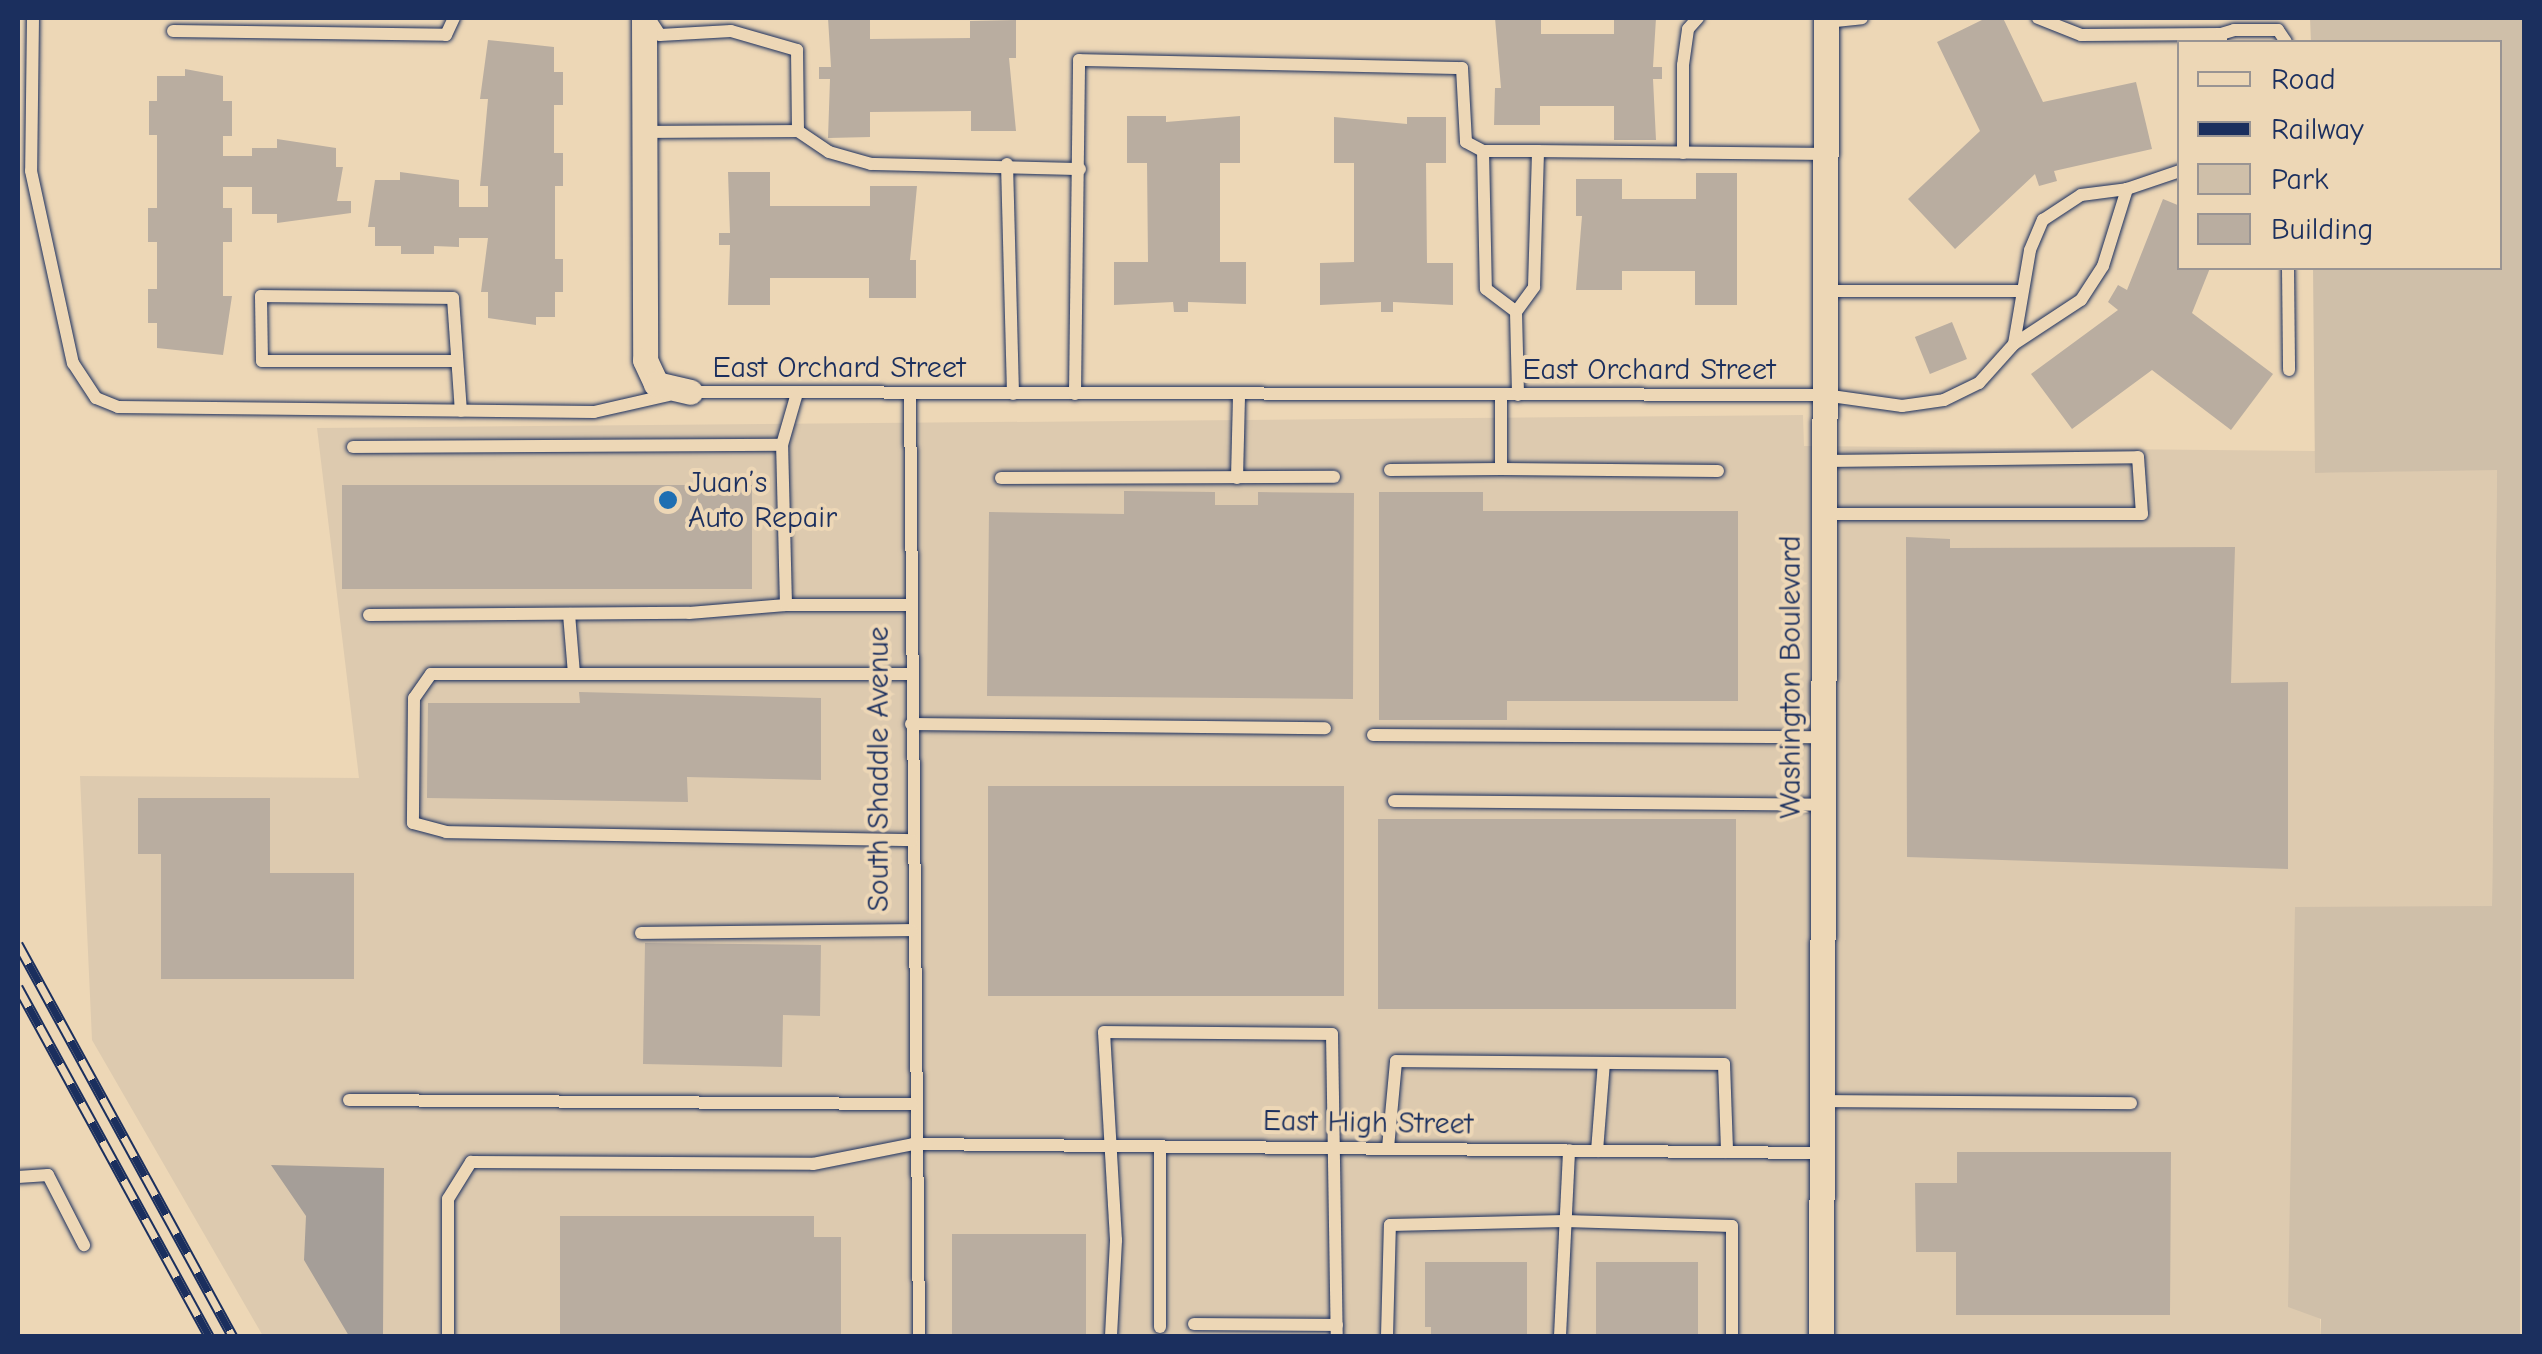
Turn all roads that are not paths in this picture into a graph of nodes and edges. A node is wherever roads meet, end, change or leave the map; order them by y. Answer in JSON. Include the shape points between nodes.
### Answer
{"nodes":[{"id":1,"x":33,"y":18,"type":"edge"},
{"id":2,"x":454,"y":18,"type":"edge"},
{"id":3,"x":646,"y":18,"type":"edge"},
{"id":4,"x":1698,"y":18,"type":"edge"},
{"id":5,"x":1862,"y":18,"type":"edge"},
{"id":6,"x":2038,"y":18,"type":"edge"},
{"id":7,"x":1826,"y":20,"type":"edge"},
{"id":8,"x":173,"y":31,"type":"dead end"},
{"id":9,"x":2221,"y":38,"type":"edge"},
{"id":10,"x":2285,"y":40,"type":"edge"},
{"id":11,"x":24,"y":82,"type":"edge"},
{"id":12,"x":798,"y":130,"type":"junction"},
{"id":13,"x":644,"y":132,"type":"junction"},
{"id":14,"x":25,"y":150,"type":"edge"},
{"id":15,"x":1483,"y":151,"type":"junction"},
{"id":16,"x":1538,"y":151,"type":"junction"},
{"id":17,"x":1683,"y":152,"type":"junction"},
{"id":18,"x":1824,"y":154,"type":"junction"},
{"id":19,"x":1007,"y":164,"type":"junction"},
{"id":20,"x":1080,"y":169,"type":"junction"},
{"id":21,"x":2177,"y":172,"type":"edge"},
{"id":22,"x":2128,"y":189,"type":"junction"},
{"id":23,"x":2288,"y":270,"type":"edge"},
{"id":24,"x":1824,"y":291,"type":"junction"},
{"id":25,"x":2021,"y":291,"type":"junction"},
{"id":26,"x":1516,"y":312,"type":"junction"},
{"id":27,"x":2014,"y":344,"type":"junction"},
{"id":28,"x":456,"y":361,"type":"junction"},
{"id":29,"x":2289,"y":370,"type":"dead end"},
{"id":30,"x":690,"y":392,"type":"junction"},
{"id":31,"x":796,"y":393,"type":"junction"},
{"id":32,"x":910,"y":394,"type":"junction"},
{"id":33,"x":1013,"y":394,"type":"junction"},
{"id":34,"x":1076,"y":394,"type":"junction"},
{"id":35,"x":1239,"y":394,"type":"junction"},
{"id":36,"x":1500,"y":395,"type":"junction"},
{"id":37,"x":1518,"y":395,"type":"junction"},
{"id":38,"x":1824,"y":395,"type":"junction"},
{"id":39,"x":460,"y":411,"type":"junction"},
{"id":40,"x":782,"y":445,"type":"junction"},
{"id":41,"x":353,"y":447,"type":"dead end"},
{"id":42,"x":1824,"y":461,"type":"junction"},
{"id":43,"x":1390,"y":470,"type":"dead end"},
{"id":44,"x":1502,"y":470,"type":"junction"},
{"id":45,"x":1718,"y":472,"type":"dead end"},
{"id":46,"x":1334,"y":477,"type":"dead end"},
{"id":47,"x":1001,"y":478,"type":"dead end"},
{"id":48,"x":1237,"y":478,"type":"junction"},
{"id":49,"x":1824,"y":514,"type":"junction"},
{"id":50,"x":786,"y":604,"type":"junction"},
{"id":51,"x":910,"y":605,"type":"junction"},
{"id":52,"x":569,"y":614,"type":"junction"},
{"id":53,"x":368,"y":615,"type":"dead end"},
{"id":54,"x":574,"y":674,"type":"junction"},
{"id":55,"x":911,"y":674,"type":"junction"},
{"id":56,"x":911,"y":724,"type":"junction"},
{"id":57,"x":1326,"y":728,"type":"dead end"},
{"id":58,"x":1373,"y":734,"type":"dead end"},
{"id":59,"x":1823,"y":737,"type":"junction"},
{"id":60,"x":1394,"y":801,"type":"dead end"},
{"id":61,"x":1823,"y":805,"type":"junction"},
{"id":62,"x":912,"y":840,"type":"junction"},
{"id":63,"x":912,"y":930,"type":"junction"},
{"id":64,"x":641,"y":933,"type":"dead end"},
{"id":65,"x":1604,"y":1063,"type":"junction"},
{"id":66,"x":349,"y":1100,"type":"dead end"},
{"id":67,"x":1822,"y":1101,"type":"junction"},
{"id":68,"x":2130,"y":1102,"type":"dead end"},
{"id":69,"x":912,"y":1104,"type":"junction"},
{"id":70,"x":913,"y":1144,"type":"junction"},
{"id":71,"x":1106,"y":1146,"type":"junction"},
{"id":72,"x":1160,"y":1146,"type":"junction"},
{"id":73,"x":1332,"y":1148,"type":"junction"},
{"id":74,"x":1388,"y":1148,"type":"junction"},
{"id":75,"x":1569,"y":1150,"type":"junction"},
{"id":76,"x":1596,"y":1150,"type":"junction"},
{"id":77,"x":1727,"y":1152,"type":"junction"},
{"id":78,"x":1822,"y":1153,"type":"junction"},
{"id":79,"x":18,"y":1177,"type":"edge"},
{"id":80,"x":1565,"y":1220,"type":"junction"},
{"id":81,"x":84,"y":1245,"type":"dead end"},
{"id":82,"x":1194,"y":1324,"type":"dead end"},
{"id":83,"x":1160,"y":1327,"type":"dead end"},
{"id":84,"x":1337,"y":1331,"type":"edge"},
{"id":85,"x":448,"y":1336,"type":"edge"},
{"id":86,"x":919,"y":1336,"type":"edge"},
{"id":87,"x":1112,"y":1336,"type":"edge"},
{"id":88,"x":1388,"y":1336,"type":"edge"},
{"id":89,"x":1560,"y":1336,"type":"edge"},
{"id":90,"x":1732,"y":1336,"type":"edge"},
{"id":91,"x":1821,"y":1336,"type":"edge"}],
"edges":[{"from":1,"to":11,"type":"lane","name":"East Orchard Street"},
{"from":2,"to":8,"type":"lane","via":[[446,34]]},
{"from":3,"to":12,"type":"lane","via":[[660,34],[731,31],[796,50]]},
{"from":3,"to":13,"type":"street"},
{"from":4,"to":17,"type":"lane","via":[[1688,29],[1683,65]]},
{"from":5,"to":7,"type":"lane"},
{"from":6,"to":9,"type":"lane","via":[[2081,35]]},
{"from":7,"to":18,"type":"street","name":"Washington Boulevard"},
{"from":9,"to":10,"type":"lane","via":[[2278,30]]},
{"from":11,"to":14,"type":"lane","name":"East Orchard Street"},
{"from":12,"to":13,"type":"lane"},
{"from":12,"to":19,"type":"lane","via":[[829,152],[871,164]]},
{"from":13,"to":30,"type":"street","via":[[646,360],[656,384]]},
{"from":14,"to":39,"type":"lane","name":"East Orchard Street","via":[[73,363],[96,398],[118,407]]},
{"from":15,"to":16,"type":"lane"},
{"from":15,"to":20,"type":"lane","via":[[1466,142],[1462,68],[1079,60]]},
{"from":15,"to":26,"type":"lane","via":[[1486,289]]},
{"from":16,"to":17,"type":"lane"},
{"from":16,"to":26,"type":"lane","via":[[1534,287]]},
{"from":17,"to":18,"type":"lane"},
{"from":18,"to":24,"type":"street","name":"Washington Boulevard"},
{"from":19,"to":20,"type":"lane"},
{"from":19,"to":33,"type":"lane"},
{"from":20,"to":34,"type":"lane"},
{"from":21,"to":22,"type":"lane"},
{"from":22,"to":25,"type":"lane","via":[[2081,195],[2044,220]]},
{"from":22,"to":27,"type":"lane","name":"East Orchard Street","via":[[2103,266],[2081,300]]},
{"from":23,"to":29,"type":"lane"},
{"from":24,"to":25,"type":"lane"},
{"from":24,"to":38,"type":"street","name":"Washington Boulevard"},
{"from":25,"to":27,"type":"lane"},
{"from":26,"to":37,"type":"lane"},
{"from":27,"to":38,"type":"lane","name":"East Orchard Street","via":[[1979,383],[1944,400],[1902,406]]},
{"from":28,"to":28,"type":"lane","via":[[453,298],[261,296],[262,361]]},
{"from":28,"to":39,"type":"lane"},
{"from":30,"to":31,"type":"lane","name":"East Orchard Street"},
{"from":30,"to":39,"type":"lane","name":"East Orchard Street","via":[[594,412]]},
{"from":31,"to":32,"type":"lane","name":"East Orchard Street"},
{"from":31,"to":40,"type":"lane"},
{"from":32,"to":33,"type":"lane","name":"East Orchard Street"},
{"from":32,"to":51,"type":"lane","name":"South Shaddle Avenue"},
{"from":33,"to":34,"type":"lane","name":"East Orchard Street"},
{"from":34,"to":35,"type":"lane","name":"East Orchard Street"},
{"from":35,"to":36,"type":"lane","name":"East Orchard Street"},
{"from":35,"to":48,"type":"lane"},
{"from":36,"to":37,"type":"lane","name":"East Orchard Street"},
{"from":36,"to":44,"type":"lane"},
{"from":37,"to":38,"type":"lane","name":"East Orchard Street"},
{"from":38,"to":42,"type":"street","name":"Washington Boulevard"},
{"from":40,"to":41,"type":"lane"},
{"from":40,"to":50,"type":"lane"},
{"from":42,"to":49,"type":"street","name":"Washington Boulevard"},
{"from":42,"to":49,"type":"lane","via":[[2138,457],[2142,514]]},
{"from":43,"to":44,"type":"lane"},
{"from":44,"to":45,"type":"lane"},
{"from":46,"to":48,"type":"lane"},
{"from":47,"to":48,"type":"lane"},
{"from":49,"to":59,"type":"street","name":"Washington Boulevard"},
{"from":50,"to":51,"type":"lane"},
{"from":50,"to":52,"type":"lane"},
{"from":51,"to":55,"type":"lane","name":"South Shaddle Avenue"},
{"from":52,"to":53,"type":"lane"},
{"from":52,"to":54,"type":"lane"},
{"from":54,"to":55,"type":"lane"},
{"from":54,"to":62,"type":"lane","via":[[431,674],[414,698],[413,823],[446,832]]},
{"from":55,"to":56,"type":"lane","name":"South Shaddle Avenue"},
{"from":56,"to":57,"type":"lane"},
{"from":56,"to":62,"type":"lane","name":"South Shaddle Avenue"},
{"from":58,"to":59,"type":"lane"},
{"from":59,"to":61,"type":"street","name":"Washington Boulevard"},
{"from":60,"to":61,"type":"lane"},
{"from":61,"to":67,"type":"street","name":"Washington Boulevard"},
{"from":62,"to":63,"type":"lane","name":"South Shaddle Avenue"},
{"from":63,"to":64,"type":"lane"},
{"from":63,"to":69,"type":"lane","name":"South Shaddle Avenue"},
{"from":65,"to":74,"type":"lane","via":[[1396,1061]]},
{"from":65,"to":76,"type":"lane"},
{"from":65,"to":77,"type":"lane","via":[[1724,1064]]},
{"from":66,"to":69,"type":"lane"},
{"from":67,"to":68,"type":"lane"},
{"from":67,"to":78,"type":"street","name":"Washington Boulevard"},
{"from":69,"to":70,"type":"lane","name":"South Shaddle Avenue"},
{"from":70,"to":71,"type":"lane","name":"East High Street"},
{"from":70,"to":85,"type":"lane","name":"East High Street","via":[[813,1164],[471,1162],[448,1199]]},
{"from":70,"to":86,"type":"lane","name":"South Shaddle Avenue"},
{"from":71,"to":72,"type":"lane","name":"East High Street"},
{"from":71,"to":73,"type":"lane","via":[[1104,1032],[1142,1032],[1332,1034]]},
{"from":71,"to":87,"type":"lane","via":[[1116,1240]]},
{"from":72,"to":73,"type":"lane","name":"East High Street"},
{"from":72,"to":83,"type":"lane"},
{"from":73,"to":74,"type":"lane","name":"East High Street"},
{"from":73,"to":84,"type":"lane"},
{"from":74,"to":75,"type":"lane","name":"East High Street"},
{"from":75,"to":76,"type":"lane","name":"East High Street"},
{"from":75,"to":80,"type":"lane"},
{"from":76,"to":77,"type":"lane","name":"East High Street"},
{"from":77,"to":78,"type":"lane","name":"East High Street"},
{"from":78,"to":91,"type":"street","name":"Washington Boulevard"},
{"from":79,"to":81,"type":"lane","via":[[48,1175]]},
{"from":80,"to":88,"type":"lane","via":[[1390,1225]]},
{"from":80,"to":89,"type":"lane"},
{"from":80,"to":90,"type":"lane","via":[[1732,1226]]},
{"from":82,"to":84,"type":"lane"}]}
